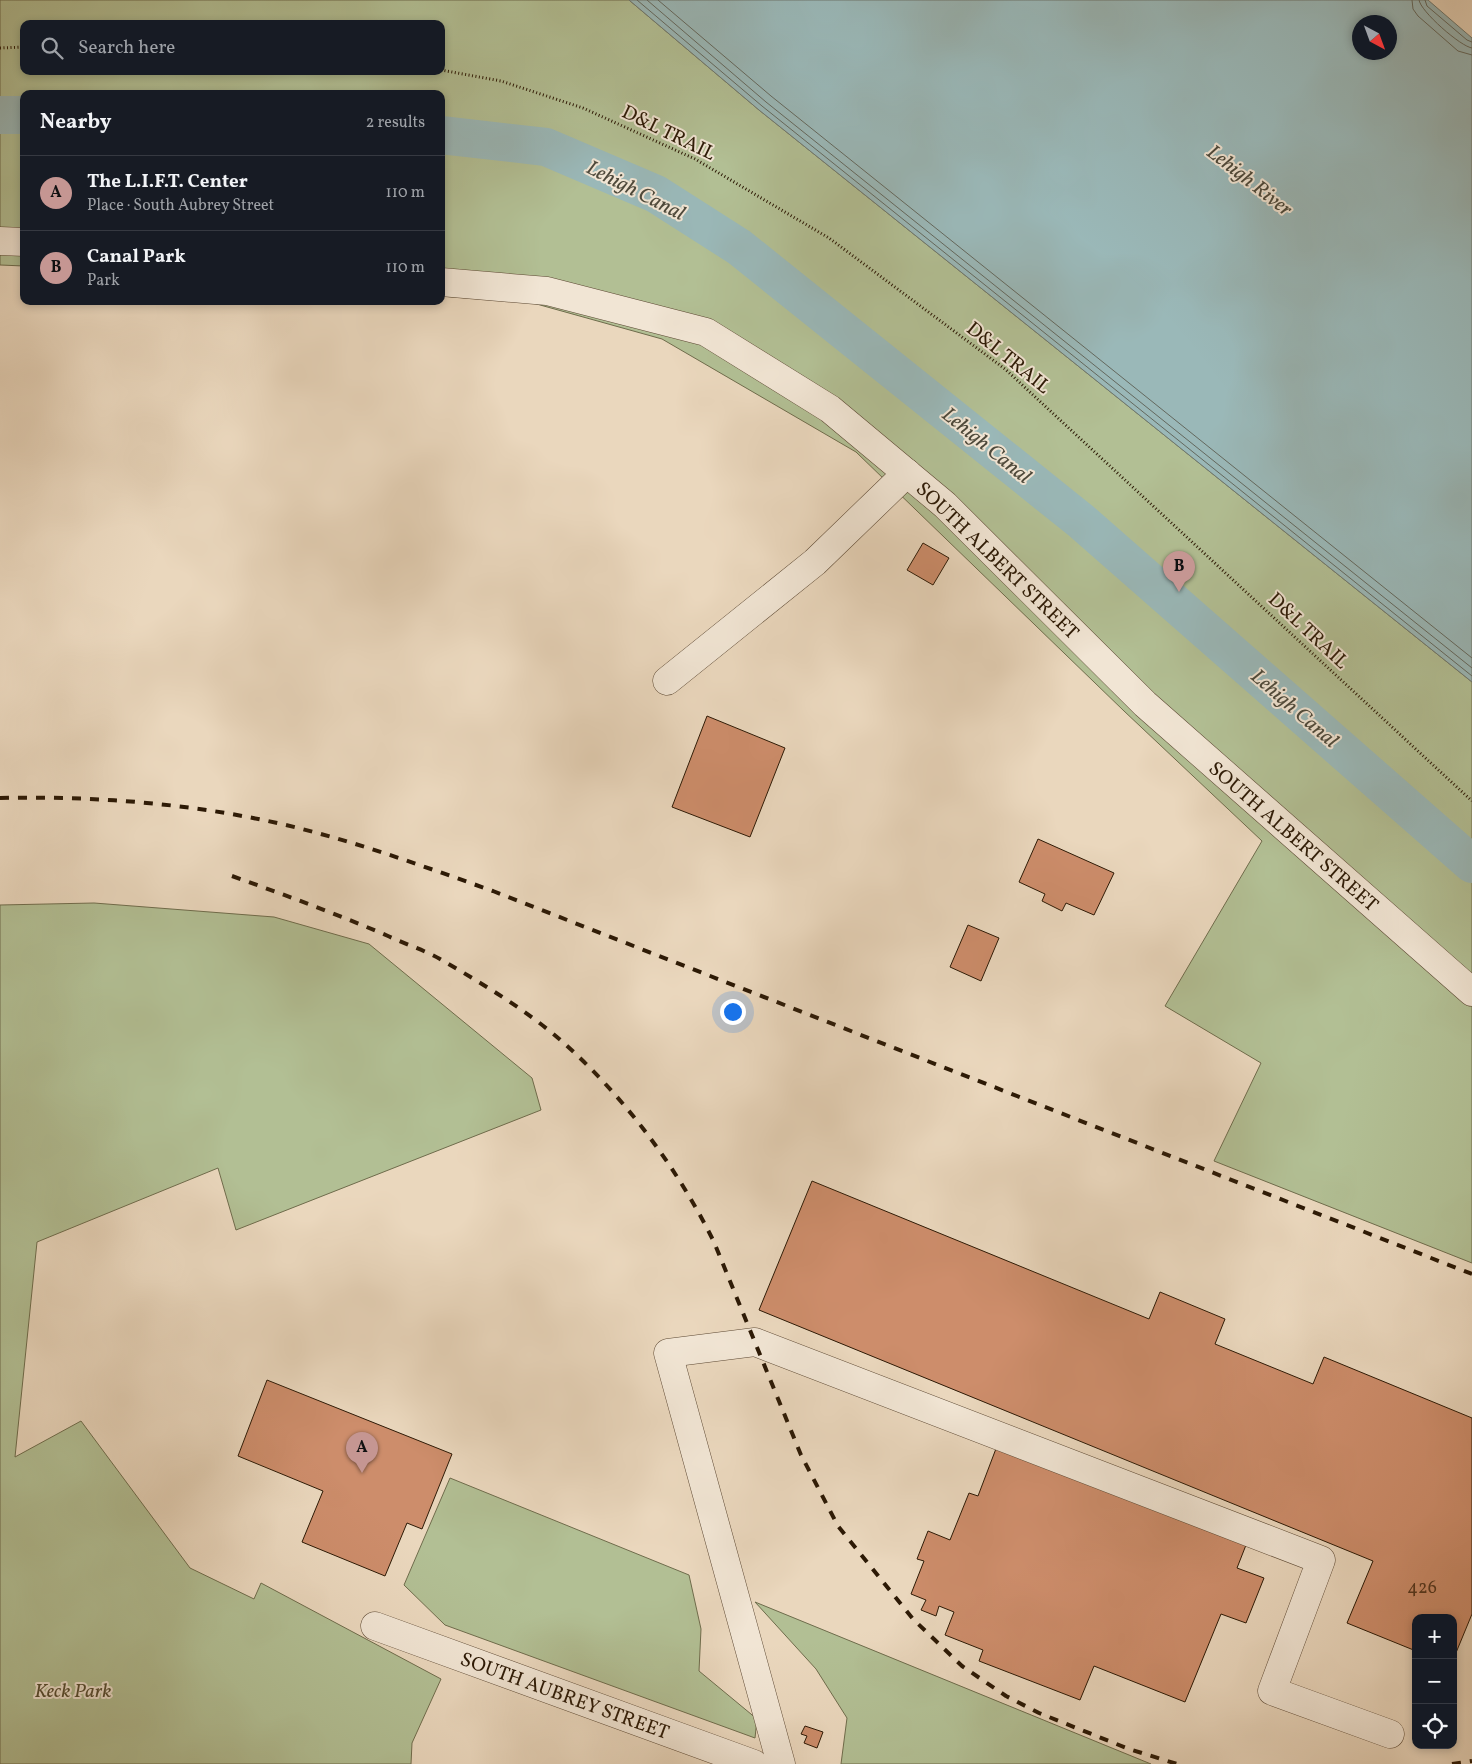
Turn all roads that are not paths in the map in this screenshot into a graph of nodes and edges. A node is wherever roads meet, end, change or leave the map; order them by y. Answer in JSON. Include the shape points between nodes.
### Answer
{"nodes":[{"id":1,"x":0,"y":241,"type":"edge"},
{"id":2,"x":20,"y":242,"type":"edge"},
{"id":3,"x":445,"y":282,"type":"edge"},
{"id":4,"x":907,"y":473,"type":"junction"},
{"id":5,"x":667,"y":681,"type":"dead end"},
{"id":6,"x":1472,"y":992,"type":"edge"},
{"id":7,"x":375,"y":1626,"type":"dead end"},
{"id":8,"x":1390,"y":1734,"type":"dead end"},
{"id":9,"x":754,"y":1764,"type":"edge"},
{"id":10,"x":781,"y":1764,"type":"edge"}],
"edges":[{"from":1,"to":2,"type":"street"},
{"from":3,"to":4,"type":"street","name":"SOUTH ALBERT STREET","via":[[547,291],[706,332],[830,409]]},
{"from":4,"to":5,"type":"street","via":[[815,562]]},
{"from":4,"to":6,"type":"street","name":"SOUTH ALBERT STREET","via":[[945,505],[1145,704]]},
{"from":7,"to":9,"type":"street","name":"SOUTH AUBREY STREET"},
{"from":8,"to":10,"type":"street","via":[[1272,1691],[1321,1560],[755,1342],[668,1353]]}]}
